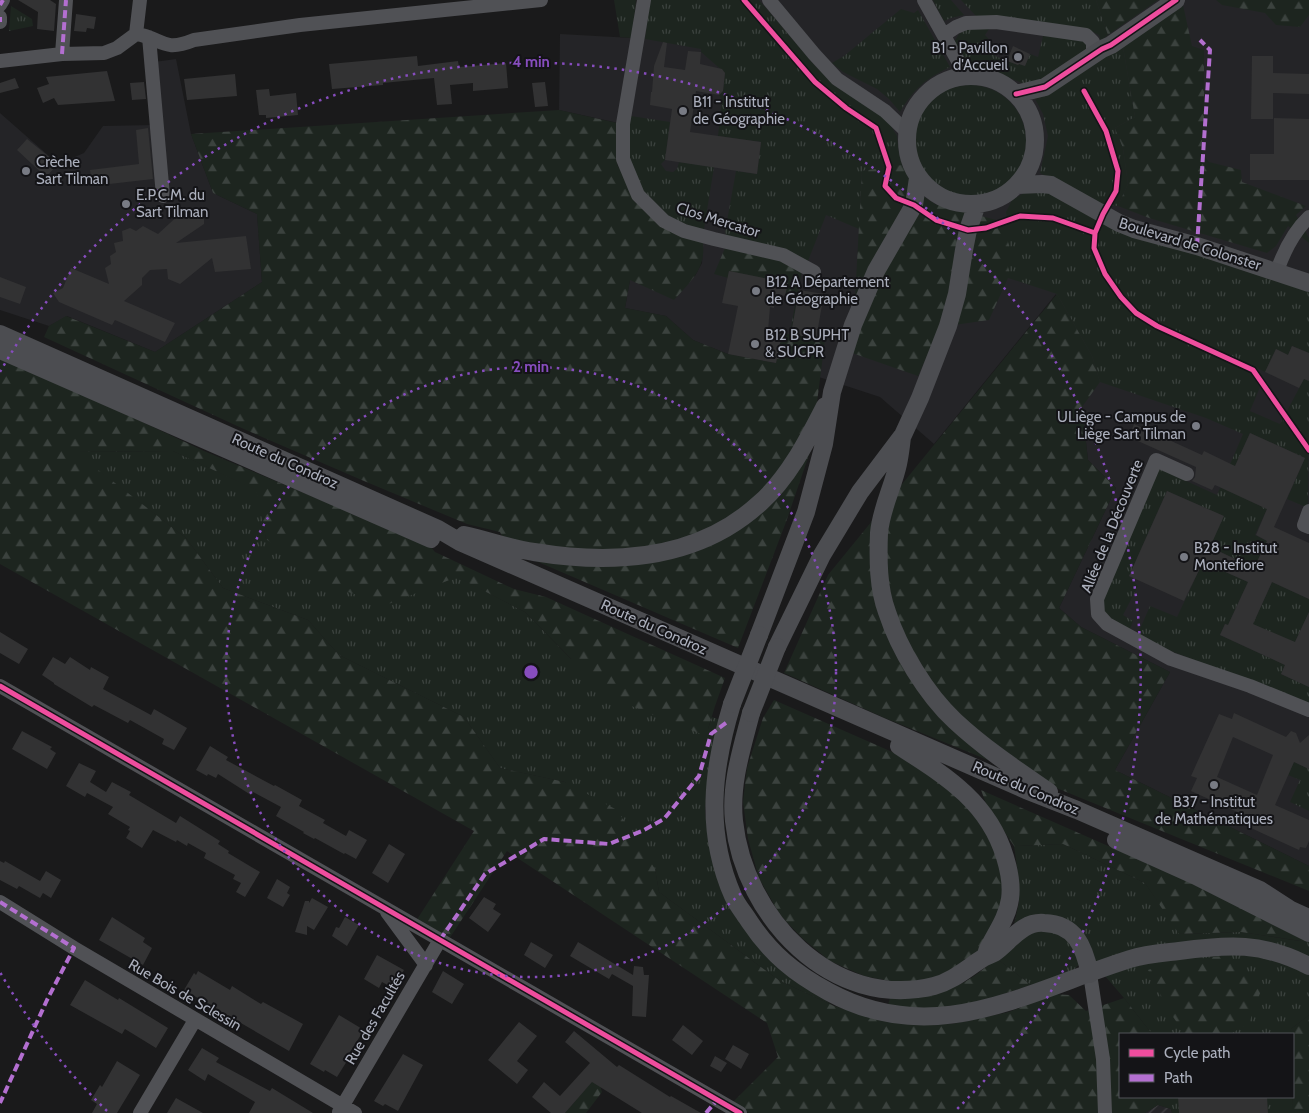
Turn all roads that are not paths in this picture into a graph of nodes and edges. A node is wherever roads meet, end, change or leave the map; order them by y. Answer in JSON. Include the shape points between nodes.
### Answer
{"nodes":[{"id":1,"x":3,"y":0,"type":"edge"},
{"id":2,"x":66,"y":0,"type":"edge"},
{"id":3,"x":140,"y":0,"type":"edge"},
{"id":4,"x":540,"y":0,"type":"edge"},
{"id":5,"x":644,"y":0,"type":"edge"},
{"id":6,"x":770,"y":0,"type":"edge"},
{"id":7,"x":924,"y":0,"type":"edge"},
{"id":8,"x":1170,"y":2,"type":"edge"},
{"id":9,"x":0,"y":5,"type":"edge"},
{"id":10,"x":0,"y":17,"type":"edge"},
{"id":11,"x":0,"y":22,"type":"edge"},
{"id":12,"x":142,"y":35,"type":"junction"},
{"id":13,"x":944,"y":35,"type":"junction"},
{"id":14,"x":62,"y":54,"type":"junction"},
{"id":15,"x":1093,"y":56,"type":"junction"},
{"id":16,"x":0,"y":61,"type":"edge"},
{"id":17,"x":970,"y":75,"type":"junction"},
{"id":18,"x":1016,"y":94,"type":"junction"},
{"id":19,"x":906,"y":132,"type":"junction"},
{"id":20,"x":918,"y":178,"type":"junction"},
{"id":21,"x":1017,"y":185,"type":"junction"},
{"id":22,"x":163,"y":196,"type":"dead end"},
{"id":23,"x":978,"y":204,"type":"junction"},
{"id":24,"x":1309,"y":217,"type":"edge"},
{"id":25,"x":1278,"y":271,"type":"junction"},
{"id":26,"x":814,"y":272,"type":"dead end"},
{"id":27,"x":1309,"y":283,"type":"edge"},
{"id":28,"x":0,"y":334,"type":"edge"},
{"id":29,"x":0,"y":350,"type":"edge"},
{"id":30,"x":832,"y":392,"type":"junction"},
{"id":31,"x":902,"y":436,"type":"junction"},
{"id":32,"x":1187,"y":474,"type":"dead end"},
{"id":33,"x":1309,"y":511,"type":"edge"},
{"id":34,"x":1309,"y":527,"type":"edge"},
{"id":35,"x":438,"y":529,"type":"junction"},
{"id":36,"x":0,"y":686,"type":"edge"},
{"id":37,"x":1309,"y":710,"type":"edge"},
{"id":38,"x":899,"y":746,"type":"junction"},
{"id":39,"x":1077,"y":810,"type":"junction"},
{"id":40,"x":1260,"y":890,"type":"junction"},
{"id":41,"x":0,"y":902,"type":"edge"},
{"id":42,"x":383,"y":908,"type":"junction"},
{"id":43,"x":1309,"y":909,"type":"edge"},
{"id":44,"x":1309,"y":918,"type":"edge"},
{"id":45,"x":1309,"y":933,"type":"edge"},
{"id":46,"x":440,"y":940,"type":"junction"},
{"id":47,"x":983,"y":958,"type":"junction"},
{"id":48,"x":426,"y":965,"type":"junction"},
{"id":49,"x":1309,"y":966,"type":"edge"},
{"id":50,"x":1090,"y":974,"type":"junction"},
{"id":51,"x":195,"y":1020,"type":"junction"},
{"id":52,"x":341,"y":1109,"type":"edge"},
{"id":53,"x":140,"y":1113,"type":"edge"},
{"id":54,"x":356,"y":1113,"type":"edge"},
{"id":55,"x":740,"y":1113,"type":"edge"},
{"id":56,"x":1105,"y":1113,"type":"edge"}],
"edges":[{"from":1,"to":9,"type":"street"},
{"from":2,"to":14,"type":"street"},
{"from":3,"to":12,"type":"street"},
{"from":4,"to":12,"type":"street","via":[[300,25],[194,40],[180,46],[166,45]]},
{"from":5,"to":26,"type":"street","name":"Clos Mercator","via":[[623,124],[623,159],[638,195],[664,221],[684,230],[783,255]]},
{"from":6,"to":19,"type":"street","via":[[837,79],[885,111]]},
{"from":7,"to":13,"type":"street"},
{"from":8,"to":15,"type":"main road"},
{"from":10,"to":11,"type":"street"},
{"from":12,"to":14,"type":"street","via":[[104,53]]},
{"from":12,"to":22,"type":"street"},
{"from":13,"to":15,"type":"street","via":[[956,27],[975,22],[1033,26],[1086,35],[1092,42]]},
{"from":13,"to":17,"type":"street"},
{"from":14,"to":16,"type":"street"},
{"from":15,"to":18,"type":"main road","via":[[1045,87]]},
{"from":17,"to":18,"type":"main road","via":[[1002,84]]},
{"from":17,"to":19,"type":"main road","via":[[941,82],[928,91],[914,110]]},
{"from":18,"to":21,"type":"main road","via":[[1033,122],[1035,139],[1033,156]]},
{"from":19,"to":20,"type":"main road","via":[[910,164]]},
{"from":20,"to":23,"type":"main road","via":[[944,199]]},
{"from":20,"to":30,"type":"main road","via":[[914,205],[876,271],[853,325]]},
{"from":21,"to":23,"type":"main road","via":[[992,201]]},
{"from":21,"to":25,"type":"main road","name":"Boulevard de Colonster","via":[[1051,186],[1134,229]]},
{"from":23,"to":31,"type":"main road","via":[[964,250],[948,326]]},
{"from":24,"to":25,"type":"street","via":[[1289,243]]},
{"from":25,"to":27,"type":"main road","name":"Boulevard de Colonster"},
{"from":28,"to":35,"type":"main road","name":"Route du Condroz"},
{"from":29,"to":38,"type":"main road","name":"Route du Condroz"},
{"from":30,"to":35,"type":"main road","via":[[804,446],[761,503],[721,531],[693,543],[662,553],[620,559],[580,558],[533,552]]},
{"from":30,"to":50,"type":"main road","bridge":true,"via":[[824,444],[806,512],[732,704],[718,754],[713,811],[720,862],[734,898],[756,931],[803,978],[840,998],[873,1010],[905,1016],[946,1016],[1007,1004]]},
{"from":31,"to":39,"type":"main road","via":[[898,464],[879,531],[878,571],[886,612],[926,688],[954,720],[990,752]]},
{"from":31,"to":47,"type":"main road","bridge":true,"via":[[860,492],[822,555],[777,647],[738,759],[734,820],[752,885],[772,919],[824,968],[857,984],[909,990],[936,985],[966,971]]},
{"from":32,"to":37,"type":"street","name":"Allée de la Découverte","via":[[1156,460],[1097,600],[1098,614],[1107,624],[1170,659]]},
{"from":33,"to":34,"type":"street","via":[[1304,525]]},
{"from":35,"to":39,"type":"main road","name":"Route du Condroz","via":[[469,546]]},
{"from":36,"to":42,"type":"street"},
{"from":38,"to":45,"type":"main road","name":"Route du Condroz","via":[[913,748],[1194,875]]},
{"from":38,"to":47,"type":"main road","via":[[943,774],[970,797],[985,815],[1002,846],[1009,870],[1010,898],[1003,924]]},
{"from":39,"to":40,"type":"main road","name":"Route du Condroz"},
{"from":40,"to":43,"type":"main road"},
{"from":40,"to":44,"type":"main road","name":"Route du Condroz"},
{"from":41,"to":51,"type":"street","name":"Rue Bois de Sclessin"},
{"from":42,"to":46,"type":"street"},
{"from":42,"to":48,"type":"street"},
{"from":46,"to":48,"type":"street","name":"Rue des Facultés"},
{"from":46,"to":55,"type":"street"},
{"from":47,"to":50,"type":"main road","via":[[1026,927],[1051,923],[1063,927],[1079,941]]},
{"from":48,"to":52,"type":"street","name":"Rue des Facultés"},
{"from":49,"to":50,"type":"main road","via":[[1290,956],[1244,945],[1154,954]]},
{"from":50,"to":56,"type":"street","via":[[1103,1059]]},
{"from":51,"to":52,"type":"street","name":"Rue Bois de Sclessin"},
{"from":51,"to":53,"type":"street"},
{"from":52,"to":54,"type":"street","name":"Rue Bois de Sclessin"}]}
